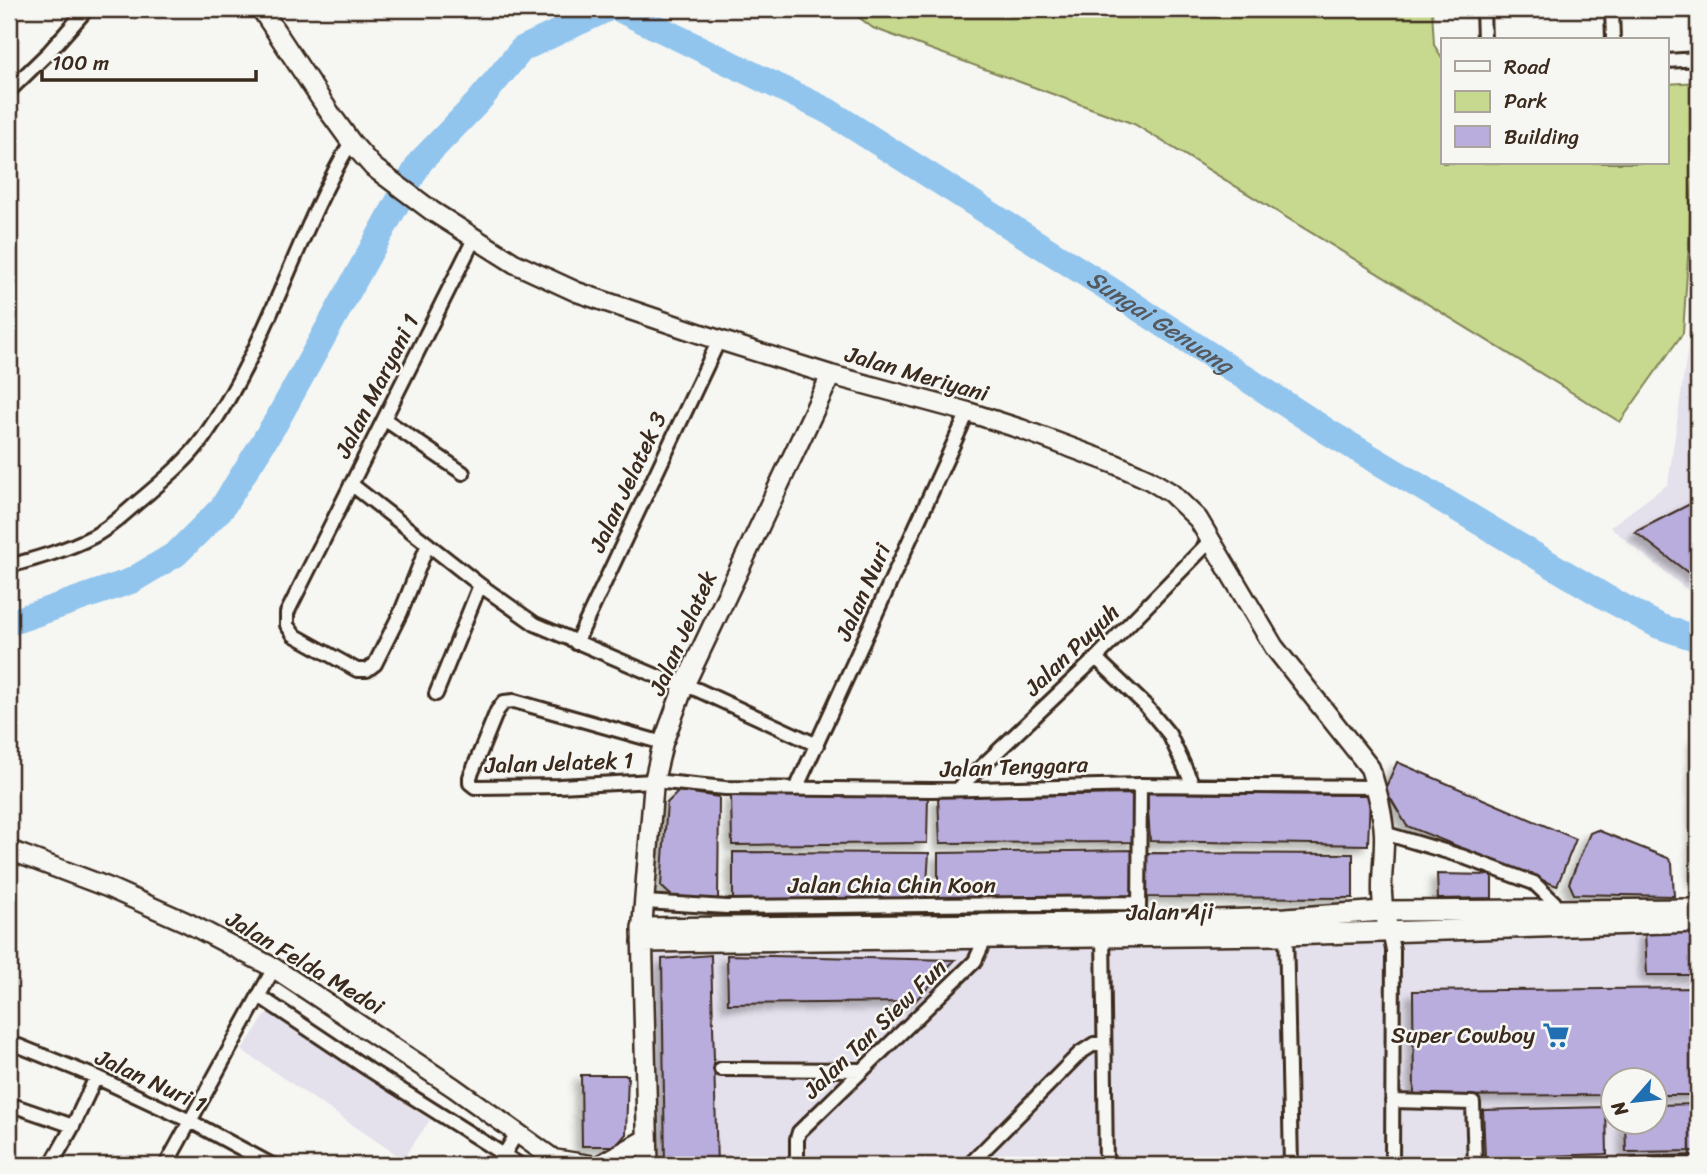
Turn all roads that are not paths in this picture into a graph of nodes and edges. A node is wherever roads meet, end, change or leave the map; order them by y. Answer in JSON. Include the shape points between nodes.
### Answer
{"nodes":[{"id":1,"x":87,"y":9,"type":"edge"},
{"id":2,"x":261,"y":9,"type":"edge"},
{"id":3,"x":1483,"y":9,"type":"edge"},
{"id":4,"x":1612,"y":9,"type":"edge"},
{"id":5,"x":1484,"y":38,"type":"edge"},
{"id":6,"x":1613,"y":38,"type":"edge"},
{"id":7,"x":1698,"y":59,"type":"edge"},
{"id":8,"x":1668,"y":61,"type":"edge"},
{"id":9,"x":9,"y":90,"type":"edge"},
{"id":10,"x":351,"y":142,"type":"junction"},
{"id":11,"x":474,"y":239,"type":"junction"},
{"id":12,"x":719,"y":340,"type":"junction"},
{"id":13,"x":831,"y":375,"type":"junction"},
{"id":14,"x":968,"y":412,"type":"junction"},
{"id":15,"x":384,"y":419,"type":"junction"},
{"id":16,"x":463,"y":473,"type":"dead end"},
{"id":17,"x":351,"y":484,"type":"junction"},
{"id":18,"x":1211,"y":540,"type":"junction"},
{"id":19,"x":428,"y":544,"type":"junction"},
{"id":20,"x":9,"y":566,"type":"edge"},
{"id":21,"x":480,"y":585,"type":"junction"},
{"id":22,"x":576,"y":643,"type":"junction"},
{"id":23,"x":1096,"y":657,"type":"junction"},
{"id":24,"x":684,"y":686,"type":"junction"},
{"id":25,"x":436,"y":694,"type":"dead end"},
{"id":26,"x":663,"y":743,"type":"junction"},
{"id":27,"x":817,"y":746,"type":"junction"},
{"id":28,"x":654,"y":781,"type":"junction"},
{"id":29,"x":1140,"y":785,"type":"junction"},
{"id":30,"x":1193,"y":785,"type":"junction"},
{"id":31,"x":1376,"y":787,"type":"junction"},
{"id":32,"x":959,"y":788,"type":"junction"},
{"id":33,"x":796,"y":789,"type":"junction"},
{"id":34,"x":1384,"y":833,"type":"junction"},
{"id":35,"x":9,"y":850,"type":"edge"},
{"id":36,"x":645,"y":902,"type":"junction"},
{"id":37,"x":1698,"y":908,"type":"edge"},
{"id":38,"x":727,"y":917,"type":"junction"},
{"id":39,"x":1561,"y":918,"type":"junction"},
{"id":40,"x":1139,"y":920,"type":"junction"},
{"id":41,"x":1386,"y":921,"type":"junction"},
{"id":42,"x":1698,"y":922,"type":"edge"},
{"id":43,"x":1286,"y":926,"type":"junction"},
{"id":44,"x":1103,"y":930,"type":"junction"},
{"id":45,"x":987,"y":931,"type":"junction"},
{"id":46,"x":642,"y":935,"type":"junction"},
{"id":47,"x":275,"y":968,"type":"junction"},
{"id":48,"x":259,"y":996,"type":"junction"},
{"id":49,"x":9,"y":1042,"type":"edge"},
{"id":50,"x":1104,"y":1043,"type":"junction"},
{"id":51,"x":721,"y":1069,"type":"dead end"},
{"id":52,"x":863,"y":1070,"type":"junction"},
{"id":53,"x":96,"y":1077,"type":"junction"},
{"id":54,"x":1392,"y":1101,"type":"junction"},
{"id":55,"x":9,"y":1104,"type":"edge"},
{"id":56,"x":190,"y":1121,"type":"junction"},
{"id":57,"x":73,"y":1126,"type":"junction"},
{"id":58,"x":516,"y":1133,"type":"junction"},
{"id":59,"x":647,"y":1139,"type":"junction"},
{"id":60,"x":501,"y":1160,"type":"edge"},
{"id":61,"x":557,"y":1162,"type":"edge"},
{"id":62,"x":1698,"y":1163,"type":"edge"},
{"id":63,"x":51,"y":1165,"type":"edge"},
{"id":64,"x":166,"y":1165,"type":"edge"},
{"id":65,"x":272,"y":1165,"type":"edge"},
{"id":66,"x":520,"y":1165,"type":"edge"},
{"id":67,"x":590,"y":1165,"type":"edge"},
{"id":68,"x":601,"y":1165,"type":"edge"},
{"id":69,"x":648,"y":1165,"type":"edge"},
{"id":70,"x":797,"y":1165,"type":"edge"},
{"id":71,"x":968,"y":1165,"type":"edge"},
{"id":72,"x":1106,"y":1165,"type":"edge"},
{"id":73,"x":1291,"y":1165,"type":"edge"},
{"id":74,"x":1392,"y":1165,"type":"edge"},
{"id":75,"x":1475,"y":1165,"type":"edge"},
{"id":76,"x":1636,"y":1165,"type":"edge"},
{"id":77,"x":1665,"y":1165,"type":"edge"}],
"edges":[{"from":1,"to":9,"type":"street"},
{"from":2,"to":10,"type":"street","name":"Jalan Meriyani"},
{"from":3,"to":5,"type":"street"},
{"from":4,"to":6,"type":"street"},
{"from":7,"to":8,"type":"street"},
{"from":10,"to":11,"type":"street","name":"Jalan Meriyani","via":[[373,167]]},
{"from":10,"to":20,"type":"street","via":[[234,388],[204,438],[112,525],[73,546]]},
{"from":11,"to":12,"type":"street","name":"Jalan Meriyani","via":[[556,283]]},
{"from":11,"to":15,"type":"street","name":"Jalan Maryani 1"},
{"from":12,"to":13,"type":"street","name":"Jalan Meriyani"},
{"from":12,"to":22,"type":"street","name":"Jalan Jelatek 3"},
{"from":13,"to":14,"type":"street","name":"Jalan Meriyani"},
{"from":13,"to":24,"type":"street","name":"Jalan Jelatek"},
{"from":14,"to":18,"type":"street","name":"Jalan Meriyani","via":[[1148,479],[1186,505]]},
{"from":14,"to":27,"type":"street","name":"Jalan Nuri"},
{"from":15,"to":16,"type":"street"},
{"from":15,"to":17,"type":"street","name":"Jalan Maryani 1"},
{"from":17,"to":19,"type":"street"},
{"from":17,"to":19,"type":"street","name":"Jalan Maryani 1","via":[[287,613],[287,625],[294,635],[357,670],[367,670],[375,664],[401,612]]},
{"from":18,"to":23,"type":"street","name":"Jalan Puyuh"},
{"from":18,"to":31,"type":"street","name":"Jalan Meriyani","via":[[1273,647],[1364,760]]},
{"from":19,"to":21,"type":"street"},
{"from":21,"to":22,"type":"street","via":[[535,624]]},
{"from":21,"to":25,"type":"street"},
{"from":22,"to":24,"type":"street"},
{"from":23,"to":30,"type":"street","via":[[1169,734]]},
{"from":23,"to":32,"type":"street","name":"Jalan Puyuh"},
{"from":24,"to":26,"type":"street","name":"Jalan Jelatek"},
{"from":24,"to":27,"type":"street"},
{"from":26,"to":28,"type":"street","name":"Jalan Jelatek"},
{"from":26,"to":28,"type":"street","name":"Jalan Jelatek 1","via":[[504,702],[496,711],[470,777],[475,787]]},
{"from":27,"to":33,"type":"street","name":"Jalan Nuri"},
{"from":28,"to":33,"type":"street","name":"Jalan Tenggara"},
{"from":28,"to":36,"type":"street","name":"Jalan Jelatek"},
{"from":29,"to":30,"type":"street","name":"Jalan Tenggara"},
{"from":29,"to":32,"type":"street","name":"Jalan Tenggara"},
{"from":29,"to":40,"type":"street"},
{"from":30,"to":31,"type":"street","name":"Jalan Tenggara"},
{"from":31,"to":34,"type":"street","name":"Jalan Meriyani"},
{"from":32,"to":33,"type":"street","name":"Jalan Tenggara"},
{"from":34,"to":39,"type":"street","via":[[1534,883],[1545,891]]},
{"from":34,"to":41,"type":"street","name":"Jalan Meriyani","via":[[1381,888]]},
{"from":35,"to":47,"type":"street","name":"Jalan Felda Medoi","via":[[107,887]]},
{"from":36,"to":38,"type":"street","name":"Jalan Chia Chin Koon"},
{"from":36,"to":46,"type":"street","name":"Jalan Jelatek"},
{"from":37,"to":39,"type":"main road","name":"Jalan Aji"},
{"from":38,"to":40,"type":"street","name":"Jalan Chia Chin Koon"},
{"from":38,"to":45,"type":"main road","name":"Jalan Aji"},
{"from":38,"to":46,"type":"main road","name":"Jalan Aji"},
{"from":39,"to":41,"type":"main road","name":"Jalan Aji"},
{"from":39,"to":42,"type":"main road","name":"Jalan Aji"},
{"from":40,"to":43,"type":"main road","name":"Jalan Aji"},
{"from":40,"to":44,"type":"main road","name":"Jalan Aji"},
{"from":41,"to":43,"type":"main road","name":"Jalan Aji"},
{"from":41,"to":54,"type":"street","via":[[1392,950]]},
{"from":43,"to":73,"type":"street"},
{"from":44,"to":45,"type":"main road","name":"Jalan Aji"},
{"from":44,"to":50,"type":"street"},
{"from":45,"to":46,"type":"main road","name":"Jalan Aji"},
{"from":45,"to":52,"type":"street","name":"Jalan Tan Siew Fun","via":[[975,961]]},
{"from":46,"to":59,"type":"main road"},
{"from":47,"to":48,"type":"street"},
{"from":47,"to":58,"type":"street","name":"Jalan Felda Medoi"},
{"from":48,"to":56,"type":"street"},
{"from":48,"to":60,"type":"street"},
{"from":49,"to":53,"type":"street","name":"Jalan Nuri 1"},
{"from":50,"to":71,"type":"street","via":[[1080,1054]]},
{"from":50,"to":72,"type":"street"},
{"from":51,"to":52,"type":"street"},
{"from":52,"to":70,"type":"street","name":"Jalan Tan Siew Fun","via":[[799,1132]]},
{"from":53,"to":56,"type":"street","name":"Jalan Nuri 1"},
{"from":53,"to":57,"type":"street"},
{"from":54,"to":74,"type":"street"},
{"from":54,"to":75,"type":"street","via":[[1472,1104]]},
{"from":55,"to":57,"type":"street"},
{"from":56,"to":64,"type":"street"},
{"from":56,"to":65,"type":"street","name":"Jalan Nuri 1"},
{"from":57,"to":63,"type":"street"},
{"from":58,"to":60,"type":"street"},
{"from":58,"to":61,"type":"street","name":"Jalan Felda Medoi"},
{"from":59,"to":68,"type":"main road"},
{"from":59,"to":69,"type":"main road"},
{"from":60,"to":66,"type":"street"},
{"from":61,"to":67,"type":"street"},
{"from":62,"to":77,"type":"street"},
{"from":76,"to":77,"type":"street"}]}
